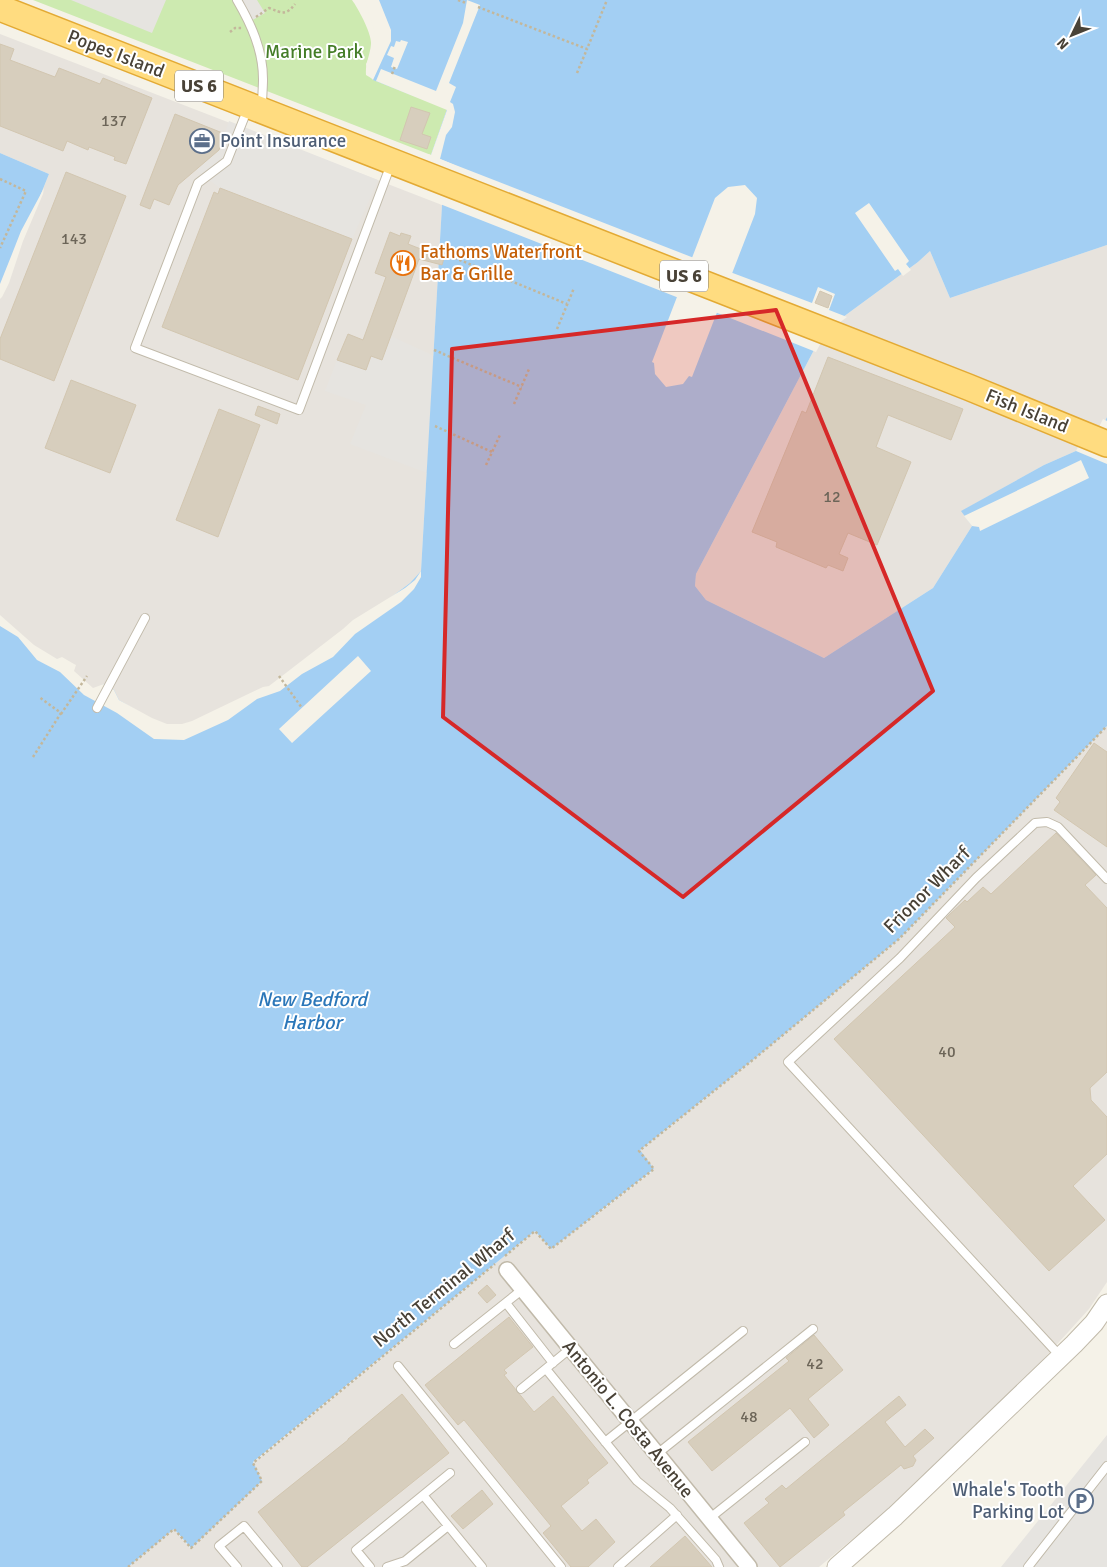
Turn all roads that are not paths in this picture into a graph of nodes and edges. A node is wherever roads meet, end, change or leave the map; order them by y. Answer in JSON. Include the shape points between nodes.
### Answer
{"nodes":[{"id":1,"x":237,"y":0,"type":"edge"},
{"id":2,"x":0,"y":8,"type":"edge"},
{"id":3,"x":256,"y":108,"type":"junction"},
{"id":4,"x":395,"y":163,"type":"junction"},
{"id":5,"x":1096,"y":439,"type":"edge"},
{"id":6,"x":145,"y":618,"type":"dead end"},
{"id":7,"x":97,"y":708,"type":"dead end"},
{"id":8,"x":1107,"y":879,"type":"edge"},
{"id":9,"x":503,"y":1263,"type":"road end"},
{"id":10,"x":523,"y":1289,"type":"junction"},
{"id":11,"x":506,"y":1303,"type":"junction"},
{"id":12,"x":1107,"y":1304,"type":"edge"},
{"id":13,"x":814,"y":1329,"type":"dead end"},
{"id":14,"x":742,"y":1331,"type":"dead end"},
{"id":15,"x":454,"y":1344,"type":"dead end"},
{"id":16,"x":571,"y":1348,"type":"junction"},
{"id":17,"x":1061,"y":1357,"type":"junction"},
{"id":18,"x":553,"y":1363,"type":"junction"},
{"id":19,"x":398,"y":1366,"type":"dead end"},
{"id":20,"x":546,"y":1369,"type":"junction"},
{"id":21,"x":522,"y":1390,"type":"dead end"},
{"id":22,"x":630,"y":1421,"type":"junction"},
{"id":23,"x":605,"y":1442,"type":"junction"},
{"id":24,"x":805,"y":1442,"type":"dead end"},
{"id":25,"x":657,"y":1454,"type":"junction"},
{"id":26,"x":1107,"y":1466,"type":"edge"},
{"id":27,"x":450,"y":1473,"type":"dead end"},
{"id":28,"x":423,"y":1495,"type":"junction"},
{"id":29,"x":677,"y":1515,"type":"junction"},
{"id":30,"x":710,"y":1518,"type":"junction"},
{"id":31,"x":448,"y":1526,"type":"junction"},
{"id":32,"x":237,"y":1567,"type":"edge"},
{"id":33,"x":278,"y":1567,"type":"edge"},
{"id":34,"x":370,"y":1567,"type":"edge"},
{"id":35,"x":387,"y":1567,"type":"edge"},
{"id":36,"x":482,"y":1567,"type":"edge"},
{"id":37,"x":561,"y":1567,"type":"edge"},
{"id":38,"x":618,"y":1567,"type":"edge"},
{"id":39,"x":719,"y":1567,"type":"edge"},
{"id":40,"x":749,"y":1567,"type":"edge"},
{"id":41,"x":837,"y":1567,"type":"edge"},
{"id":42,"x":1028,"y":1567,"type":"edge"}],
"edges":[{"from":1,"to":3,"type":"lane","via":[[255,37],[262,66]]},
{"from":2,"to":3,"type":"highway","name":"Popes Island","number":"US 6"},
{"from":3,"to":4,"type":"highway","name":"Popes Island","number":"US 6"},
{"from":3,"to":4,"type":"lane","via":[[227,161],[198,183],[135,348],[299,410]]},
{"from":4,"to":5,"type":"highway","name":"Fish Island","number":"US 6"},
{"from":6,"to":7,"type":"lane"},
{"from":8,"to":17,"type":"lane","via":[[1058,828],[1047,822],[1035,823],[976,878],[900,958],[788,1062]]},
{"from":9,"to":10,"type":"street","name":"Antonio L. Costa Avenue"},
{"from":10,"to":11,"type":"lane"},
{"from":10,"to":16,"type":"street","name":"Antonio L. Costa Avenue"},
{"from":11,"to":15,"type":"lane"},
{"from":11,"to":18,"type":"lane"},
{"from":12,"to":17,"type":"street"},
{"from":13,"to":25,"type":"lane"},
{"from":14,"to":22,"type":"lane"},
{"from":16,"to":18,"type":"lane"},
{"from":16,"to":22,"type":"street","name":"Antonio L. Costa Avenue"},
{"from":17,"to":41,"type":"street"},
{"from":18,"to":20,"type":"lane"},
{"from":19,"to":37,"type":"lane"},
{"from":20,"to":21,"type":"lane"},
{"from":20,"to":23,"type":"lane"},
{"from":22,"to":23,"type":"lane"},
{"from":22,"to":25,"type":"street","name":"Antonio L. Costa Avenue"},
{"from":23,"to":29,"type":"lane","via":[[636,1481]]},
{"from":24,"to":30,"type":"lane"},
{"from":25,"to":30,"type":"street","name":"Antonio L. Costa Avenue"},
{"from":26,"to":42,"type":"lane"},
{"from":27,"to":28,"type":"lane"},
{"from":28,"to":31,"type":"lane"},
{"from":28,"to":34,"type":"lane","via":[[356,1550]]},
{"from":29,"to":38,"type":"lane"},
{"from":29,"to":39,"type":"lane"},
{"from":30,"to":40,"type":"street","name":"Antonio L. Costa Avenue"},
{"from":31,"to":35,"type":"lane","via":[[405,1561]]},
{"from":31,"to":36,"type":"lane"},
{"from":32,"to":33,"type":"lane","via":[[219,1546],[244,1526]]}]}
